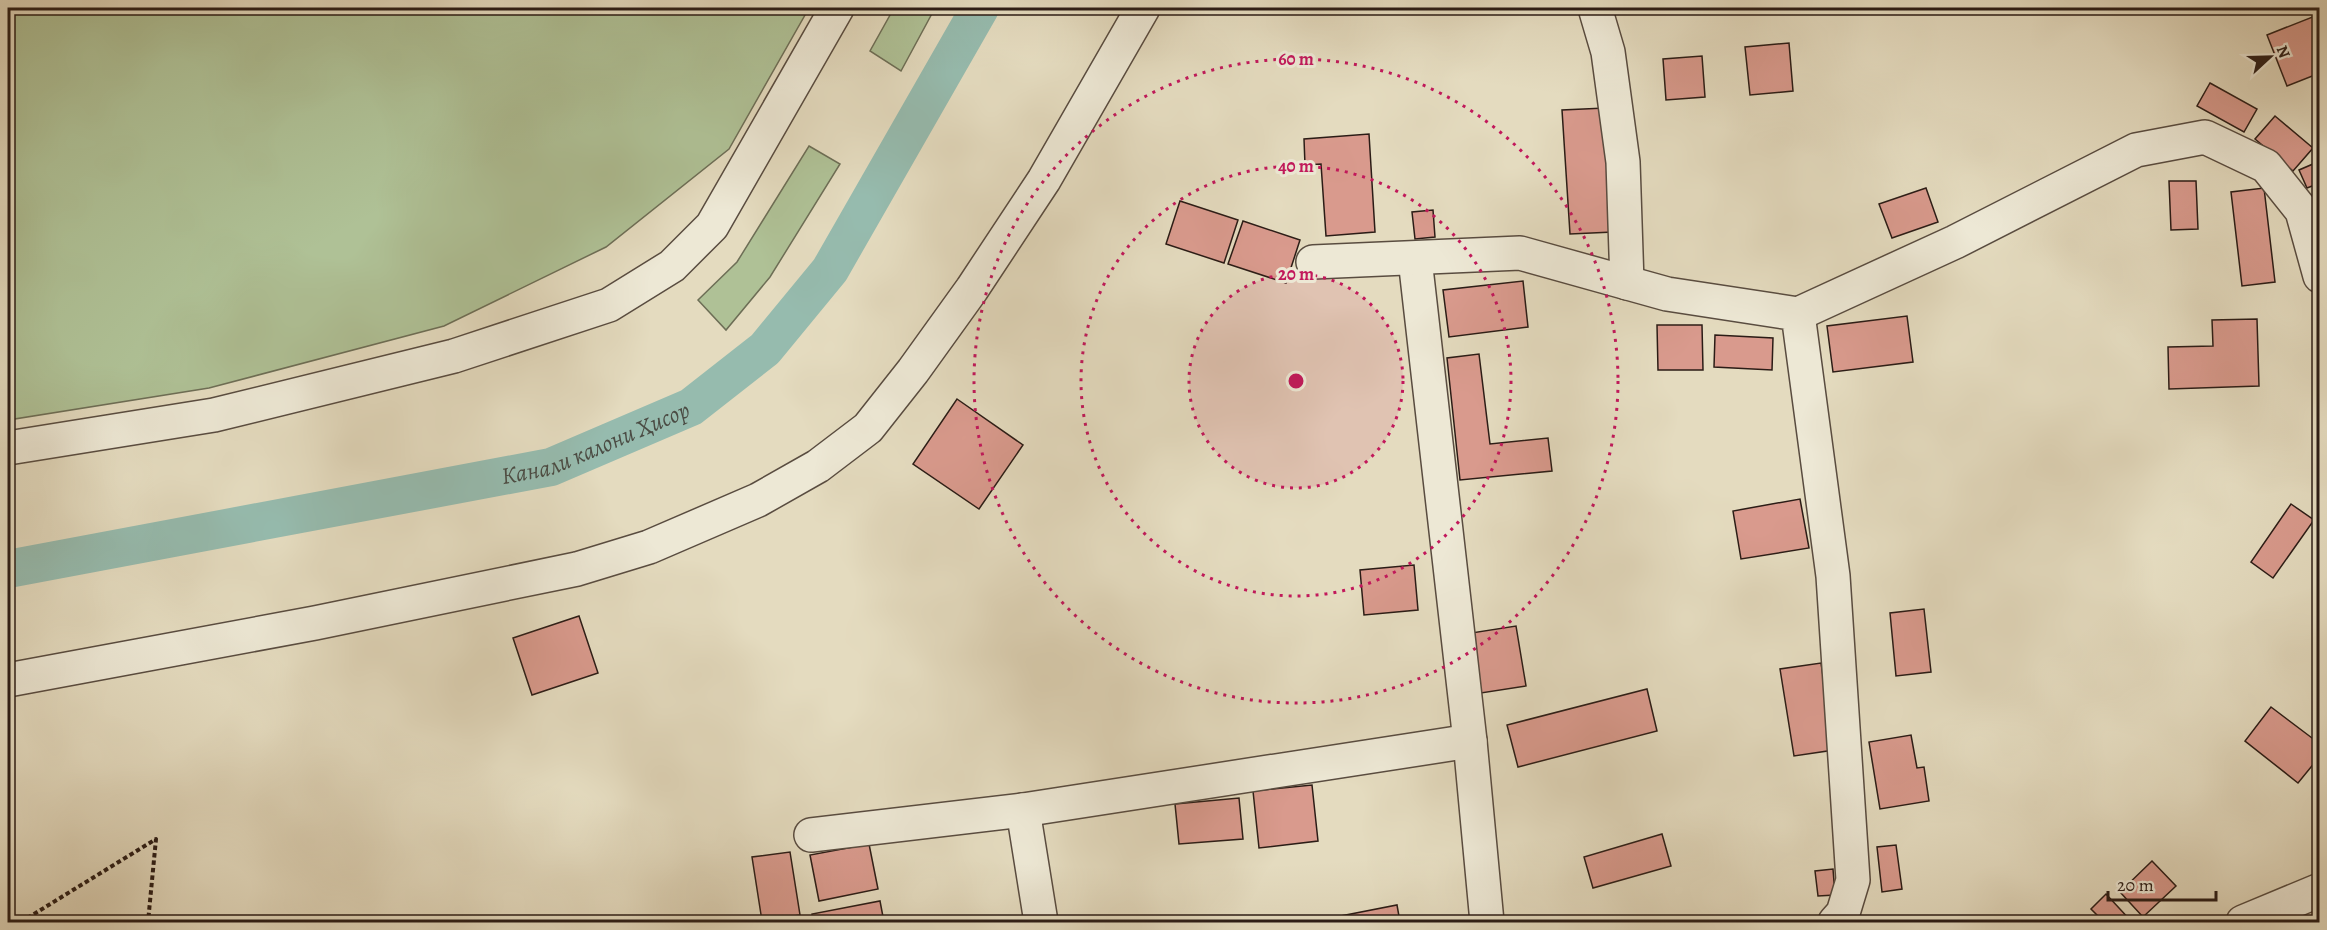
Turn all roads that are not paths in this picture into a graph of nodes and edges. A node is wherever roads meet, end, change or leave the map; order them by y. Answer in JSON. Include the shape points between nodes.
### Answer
{"nodes":[{"id":1,"x":837,"y":8,"type":"edge"},
{"id":2,"x":1143,"y":8,"type":"edge"},
{"id":3,"x":1595,"y":8,"type":"edge"},
{"id":4,"x":1415,"y":259,"type":"junction"},
{"id":5,"x":1313,"y":262,"type":"dead end"},
{"id":6,"x":2319,"y":276,"type":"edge"},
{"id":7,"x":1627,"y":283,"type":"junction"},
{"id":8,"x":1798,"y":314,"type":"junction"},
{"id":9,"x":8,"y":448,"type":"edge"},
{"id":10,"x":8,"y":680,"type":"edge"},
{"id":11,"x":1470,"y":741,"type":"junction"},
{"id":12,"x":1023,"y":810,"type":"junction"},
{"id":13,"x":811,"y":835,"type":"dead end"},
{"id":14,"x":2319,"y":890,"type":"edge"},
{"id":15,"x":1041,"y":922,"type":"edge"},
{"id":16,"x":1486,"y":922,"type":"edge"},
{"id":17,"x":1835,"y":922,"type":"edge"},
{"id":18,"x":2243,"y":922,"type":"edge"}],
"edges":[{"from":1,"to":9,"type":"lane","via":[[712,226],[672,266],[609,305],[454,356],[225,412]]},
{"from":2,"to":10,"type":"lane","via":[[1044,180],[972,289],[868,428],[818,466],[758,500],[660,543],[577,569]]},
{"from":3,"to":7,"type":"lane","via":[[1608,52],[1623,162]]},
{"from":4,"to":5,"type":"lane"},
{"from":4,"to":7,"type":"lane","via":[[1520,253]]},
{"from":4,"to":11,"type":"lane"},
{"from":6,"to":8,"type":"lane","via":[[2302,212],[2266,166],[2205,137],[2136,150],[1955,242]]},
{"from":7,"to":8,"type":"lane","via":[[1667,294]]},
{"from":8,"to":17,"type":"lane","via":[[1833,576],[1853,880],[1843,913]]},
{"from":11,"to":12,"type":"lane"},
{"from":11,"to":16,"type":"lane"},
{"from":12,"to":13,"type":"lane"},
{"from":12,"to":15,"type":"lane"},
{"from":14,"to":18,"type":"lane"}]}
